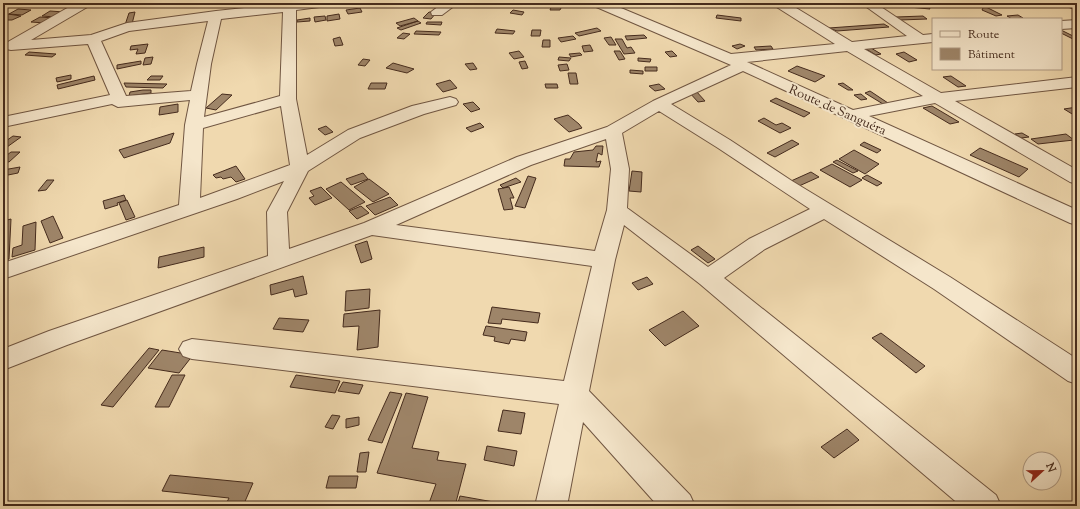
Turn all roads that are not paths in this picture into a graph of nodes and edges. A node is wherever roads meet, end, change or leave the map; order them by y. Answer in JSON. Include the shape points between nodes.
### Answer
{"nodes":[{"id":1,"x":85,"y":3,"type":"edge"},
{"id":2,"x":323,"y":3,"type":"edge"},
{"id":3,"x":452,"y":3,"type":"edge"},
{"id":4,"x":598,"y":3,"type":"edge"},
{"id":5,"x":779,"y":3,"type":"edge"},
{"id":6,"x":867,"y":3,"type":"edge"},
{"id":7,"x":1071,"y":3,"type":"edge"},
{"id":8,"x":307,"y":4,"type":"edge"},
{"id":9,"x":1077,"y":6,"type":"edge"},
{"id":10,"x":290,"y":7,"type":"junction"},
{"id":11,"x":210,"y":12,"type":"edge"},
{"id":12,"x":437,"y":12,"type":"dead end"},
{"id":13,"x":1077,"y":24,"type":"edge"},
{"id":14,"x":1062,"y":25,"type":"edge"},
{"id":15,"x":93,"y":39,"type":"junction"},
{"id":16,"x":927,"y":39,"type":"edge"},
{"id":17,"x":850,"y":47,"type":"junction"},
{"id":18,"x":7,"y":48,"type":"edge"},
{"id":19,"x":735,"y":63,"type":"junction"},
{"id":20,"x":1077,"y":82,"type":"edge"},
{"id":21,"x":198,"y":94,"type":"junction"},
{"id":22,"x":119,"y":98,"type":"junction"},
{"id":23,"x":936,"y":98,"type":"junction"},
{"id":24,"x":288,"y":99,"type":"junction"},
{"id":25,"x":450,"y":102,"type":"dead end"},
{"id":26,"x":659,"y":104,"type":"junction"},
{"id":27,"x":851,"y":115,"type":"junction"},
{"id":28,"x":3,"y":122,"type":"edge"},
{"id":29,"x":194,"y":125,"type":"junction"},
{"id":30,"x":613,"y":131,"type":"junction"},
{"id":31,"x":300,"y":168,"type":"junction"},
{"id":32,"x":1077,"y":178,"type":"edge"},
{"id":33,"x":189,"y":208,"type":"junction"},
{"id":34,"x":617,"y":210,"type":"junction"},
{"id":35,"x":825,"y":210,"type":"junction"},
{"id":36,"x":1077,"y":218,"type":"edge"},
{"id":37,"x":371,"y":228,"type":"junction"},
{"id":38,"x":280,"y":259,"type":"junction"},
{"id":39,"x":604,"y":260,"type":"junction"},
{"id":40,"x":3,"y":271,"type":"edge"},
{"id":41,"x":708,"y":278,"type":"junction"},
{"id":42,"x":192,"y":349,"type":"dead end"},
{"id":43,"x":3,"y":360,"type":"edge"},
{"id":44,"x":1077,"y":373,"type":"edge"},
{"id":45,"x":575,"y":394,"type":"junction"},
{"id":46,"x":552,"y":506,"type":"edge"},
{"id":47,"x":679,"y":506,"type":"edge"},
{"id":48,"x":984,"y":506,"type":"edge"}],
"edges":[{"from":1,"to":18,"type":"street"},
{"from":2,"to":8,"type":"street"},
{"from":3,"to":12,"type":"street"},
{"from":4,"to":19,"type":"street","name":"Route de Sanguéra"},
{"from":5,"to":17,"type":"street"},
{"from":6,"to":16,"type":"street"},
{"from":7,"to":9,"type":"street"},
{"from":8,"to":10,"type":"street"},
{"from":10,"to":11,"type":"street"},
{"from":10,"to":24,"type":"street"},
{"from":11,"to":15,"type":"street","via":[[127,27]]},
{"from":11,"to":21,"type":"street"},
{"from":13,"to":14,"type":"street"},
{"from":15,"to":18,"type":"street"},
{"from":15,"to":22,"type":"street"},
{"from":16,"to":17,"type":"street"},
{"from":17,"to":19,"type":"street"},
{"from":17,"to":23,"type":"street"},
{"from":19,"to":26,"type":"street"},
{"from":19,"to":27,"type":"street","name":"Route de Sanguéra"},
{"from":20,"to":23,"type":"street"},
{"from":21,"to":22,"type":"street","via":[[118,102]]},
{"from":21,"to":29,"type":"street"},
{"from":22,"to":28,"type":"street"},
{"from":23,"to":27,"type":"street"},
{"from":23,"to":32,"type":"street"},
{"from":24,"to":29,"type":"street"},
{"from":24,"to":31,"type":"street"},
{"from":25,"to":31,"type":"street","via":[[418,110],[354,134]]},
{"from":26,"to":30,"type":"street"},
{"from":26,"to":35,"type":"street"},
{"from":27,"to":36,"type":"street","name":"Route de Sanguéra"},
{"from":29,"to":33,"type":"street"},
{"from":30,"to":34,"type":"street","via":[[620,169]]},
{"from":30,"to":37,"type":"street","via":[[524,161]]},
{"from":31,"to":33,"type":"street"},
{"from":31,"to":38,"type":"street","via":[[277,212]]},
{"from":33,"to":40,"type":"street"},
{"from":34,"to":39,"type":"street"},
{"from":34,"to":41,"type":"street"},
{"from":35,"to":41,"type":"street","via":[[758,244]]},
{"from":35,"to":44,"type":"street","via":[[942,283]]},
{"from":37,"to":38,"type":"street"},
{"from":37,"to":39,"type":"street"},
{"from":38,"to":43,"type":"street"},
{"from":39,"to":45,"type":"street"},
{"from":41,"to":48,"type":"street"},
{"from":42,"to":45,"type":"street"},
{"from":45,"to":46,"type":"street"},
{"from":45,"to":47,"type":"street"}]}
